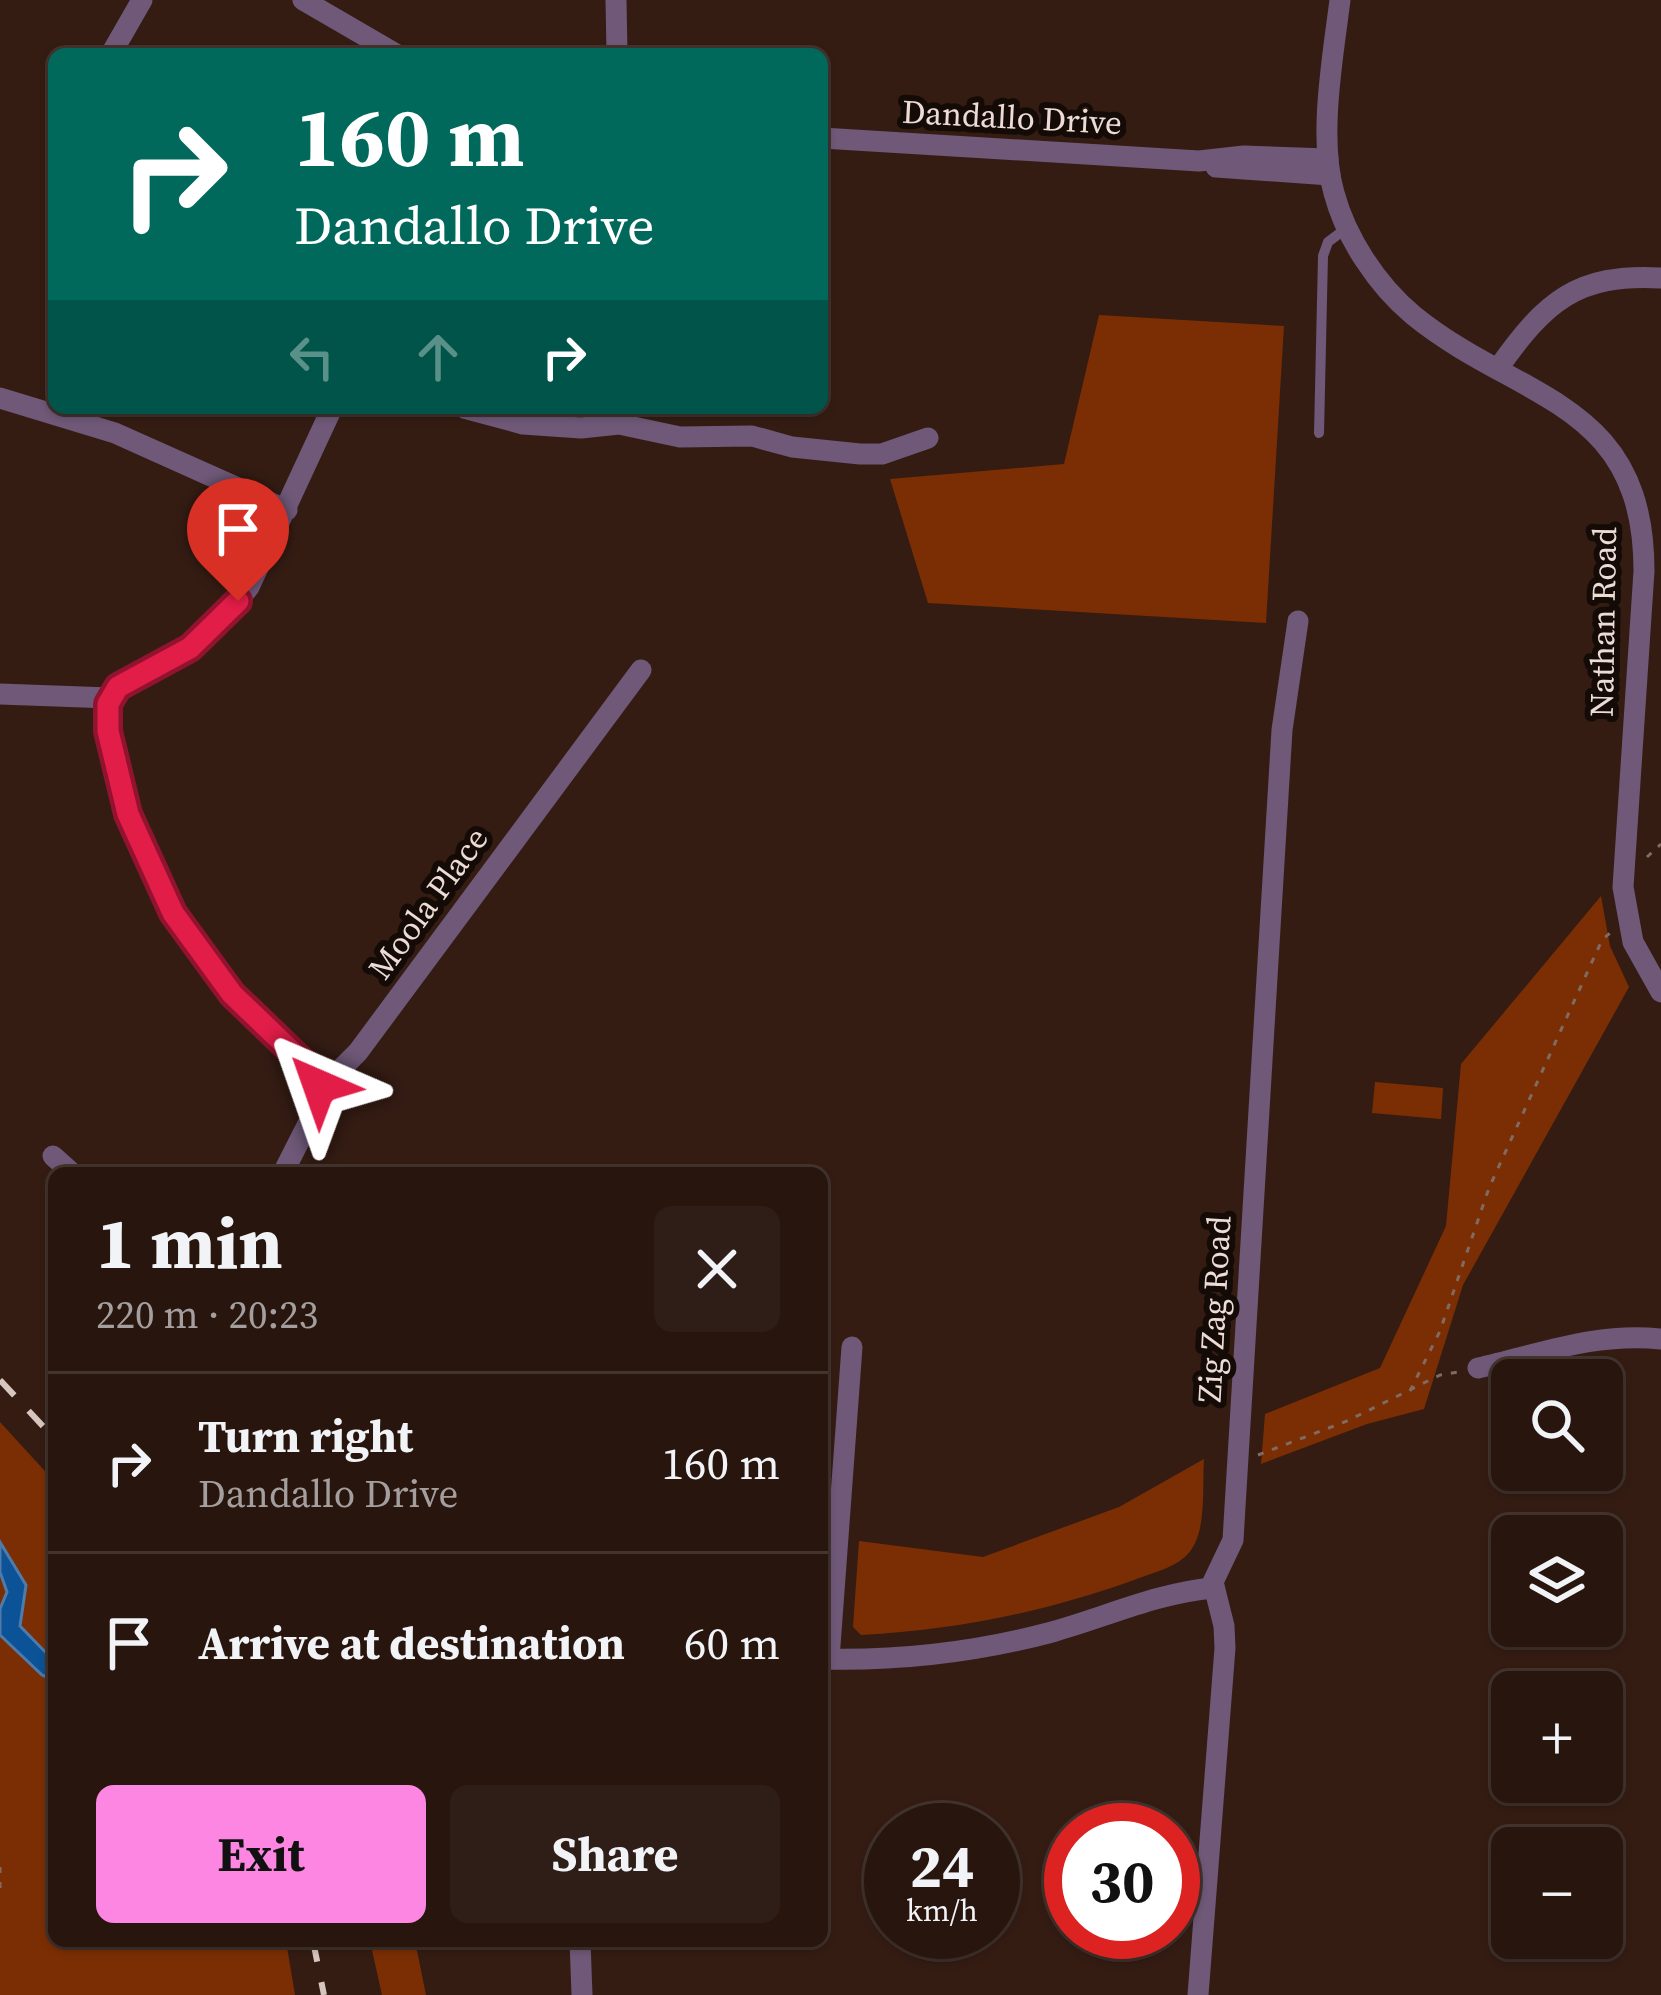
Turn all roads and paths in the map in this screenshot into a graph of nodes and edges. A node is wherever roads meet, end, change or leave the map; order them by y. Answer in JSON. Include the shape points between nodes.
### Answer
{"nodes":[{"id":1,"x":142,"y":0,"type":"edge"},
{"id":2,"x":303,"y":0,"type":"edge"},
{"id":3,"x":616,"y":0,"type":"edge"},
{"id":4,"x":1340,"y":0,"type":"edge"},
{"id":5,"x":114,"y":48,"type":"edge"},
{"id":6,"x":386,"y":48,"type":"edge"},
{"id":7,"x":617,"y":48,"type":"edge"},
{"id":8,"x":828,"y":138,"type":"edge"},
{"id":9,"x":1329,"y":167,"type":"junction"},
{"id":10,"x":1348,"y":227,"type":"junction"},
{"id":11,"x":1661,"y":278,"type":"edge"},
{"id":12,"x":1499,"y":367,"type":"junction"},
{"id":13,"x":0,"y":398,"type":"edge"},
{"id":14,"x":48,"y":413,"type":"edge"},
{"id":15,"x":53,"y":414,"type":"edge"},
{"id":16,"x":329,"y":414,"type":"edge"},
{"id":17,"x":486,"y":414,"type":"edge"},
{"id":18,"x":1319,"y":433,"type":"dead end"},
{"id":19,"x":928,"y":438,"type":"dead end"},
{"id":20,"x":287,"y":510,"type":"junction"},
{"id":21,"x":1298,"y":621,"type":"dead end"},
{"id":22,"x":641,"y":670,"type":"dead end"},
{"id":23,"x":0,"y":694,"type":"edge"},
{"id":24,"x":110,"y":698,"type":"junction"},
{"id":25,"x":1661,"y":844,"type":"edge"},
{"id":26,"x":1641,"y":860,"type":"dead end"},
{"id":27,"x":1629,"y":928,"type":"junction"},
{"id":28,"x":1661,"y":992,"type":"edge"},
{"id":29,"x":317,"y":1080,"type":"junction"},
{"id":30,"x":53,"y":1156,"type":"dead end"},
{"id":31,"x":65,"y":1167,"type":"edge"},
{"id":32,"x":286,"y":1167,"type":"edge"},
{"id":33,"x":1661,"y":1339,"type":"edge"},
{"id":34,"x":852,"y":1347,"type":"dead end"},
{"id":35,"x":1478,"y":1368,"type":"joint"},
{"id":36,"x":1410,"y":1391,"type":"junction"},
{"id":37,"x":1240,"y":1463,"type":"junction"},
{"id":38,"x":1213,"y":1588,"type":"junction"},
{"id":39,"x":828,"y":1635,"type":"edge"},
{"id":40,"x":828,"y":1659,"type":"edge"},
{"id":41,"x":0,"y":1867,"type":"edge"},
{"id":42,"x":0,"y":1896,"type":"edge"},
{"id":43,"x":580,"y":1947,"type":"edge"},
{"id":44,"x":582,"y":1995,"type":"edge"},
{"id":45,"x":1198,"y":1995,"type":"edge"}],
"edges":[{"from":1,"to":5,"type":"street"},
{"from":2,"to":6,"type":"street"},
{"from":3,"to":7,"type":"street"},
{"from":4,"to":9,"type":"street"},
{"from":8,"to":9,"type":"street","name":"Dandallo Drive","via":[[1244,156]]},
{"from":9,"to":10,"type":"street","name":"Nathan Road"},
{"from":10,"to":12,"type":"street","name":"Nathan Road","via":[[1414,315]]},
{"from":10,"to":18,"type":"lane","via":[[1323,256]]},
{"from":11,"to":12,"type":"street","via":[[1594,282],[1561,297],[1534,318]]},
{"from":12,"to":27,"type":"street","name":"Nathan Road","via":[[1600,438],[1623,470],[1641,520],[1643,601],[1623,869]]},
{"from":13,"to":14,"type":"street"},
{"from":15,"to":20,"type":"street","via":[[115,433]]},
{"from":16,"to":20,"type":"street"},
{"from":17,"to":19,"type":"street","via":[[523,424],[752,436],[860,454]]},
{"from":20,"to":24,"type":"street","via":[[226,615]]},
{"from":21,"to":37,"type":"street","name":"Zig Zag Road","via":[[1282,730]]},
{"from":22,"to":29,"type":"street","name":"Moola Place","via":[[358,1052]]},
{"from":23,"to":24,"type":"street"},
{"from":24,"to":29,"type":"street","via":[[106,722],[122,793],[162,893],[232,994]]},
{"from":25,"to":26,"type":"path"},
{"from":27,"to":28,"type":"street","name":"Nathan Road"},
{"from":27,"to":36,"type":"path","via":[[1602,940],[1480,1210],[1440,1331]]},
{"from":29,"to":32,"type":"street","via":[[317,1106]]},
{"from":30,"to":31,"type":"street"},
{"from":33,"to":35,"type":"street","via":[[1580,1341]]},
{"from":34,"to":39,"type":"street"},
{"from":35,"to":36,"type":"path"},
{"from":36,"to":37,"type":"path"},
{"from":37,"to":38,"type":"street","name":"Zig Zag Road","via":[[1233,1540]]},
{"from":38,"to":40,"type":"street","via":[[981,1648]]},
{"from":38,"to":45,"type":"street","via":[[1225,1648]]},
{"from":41,"to":42,"type":"path"},
{"from":43,"to":44,"type":"street"}]}
